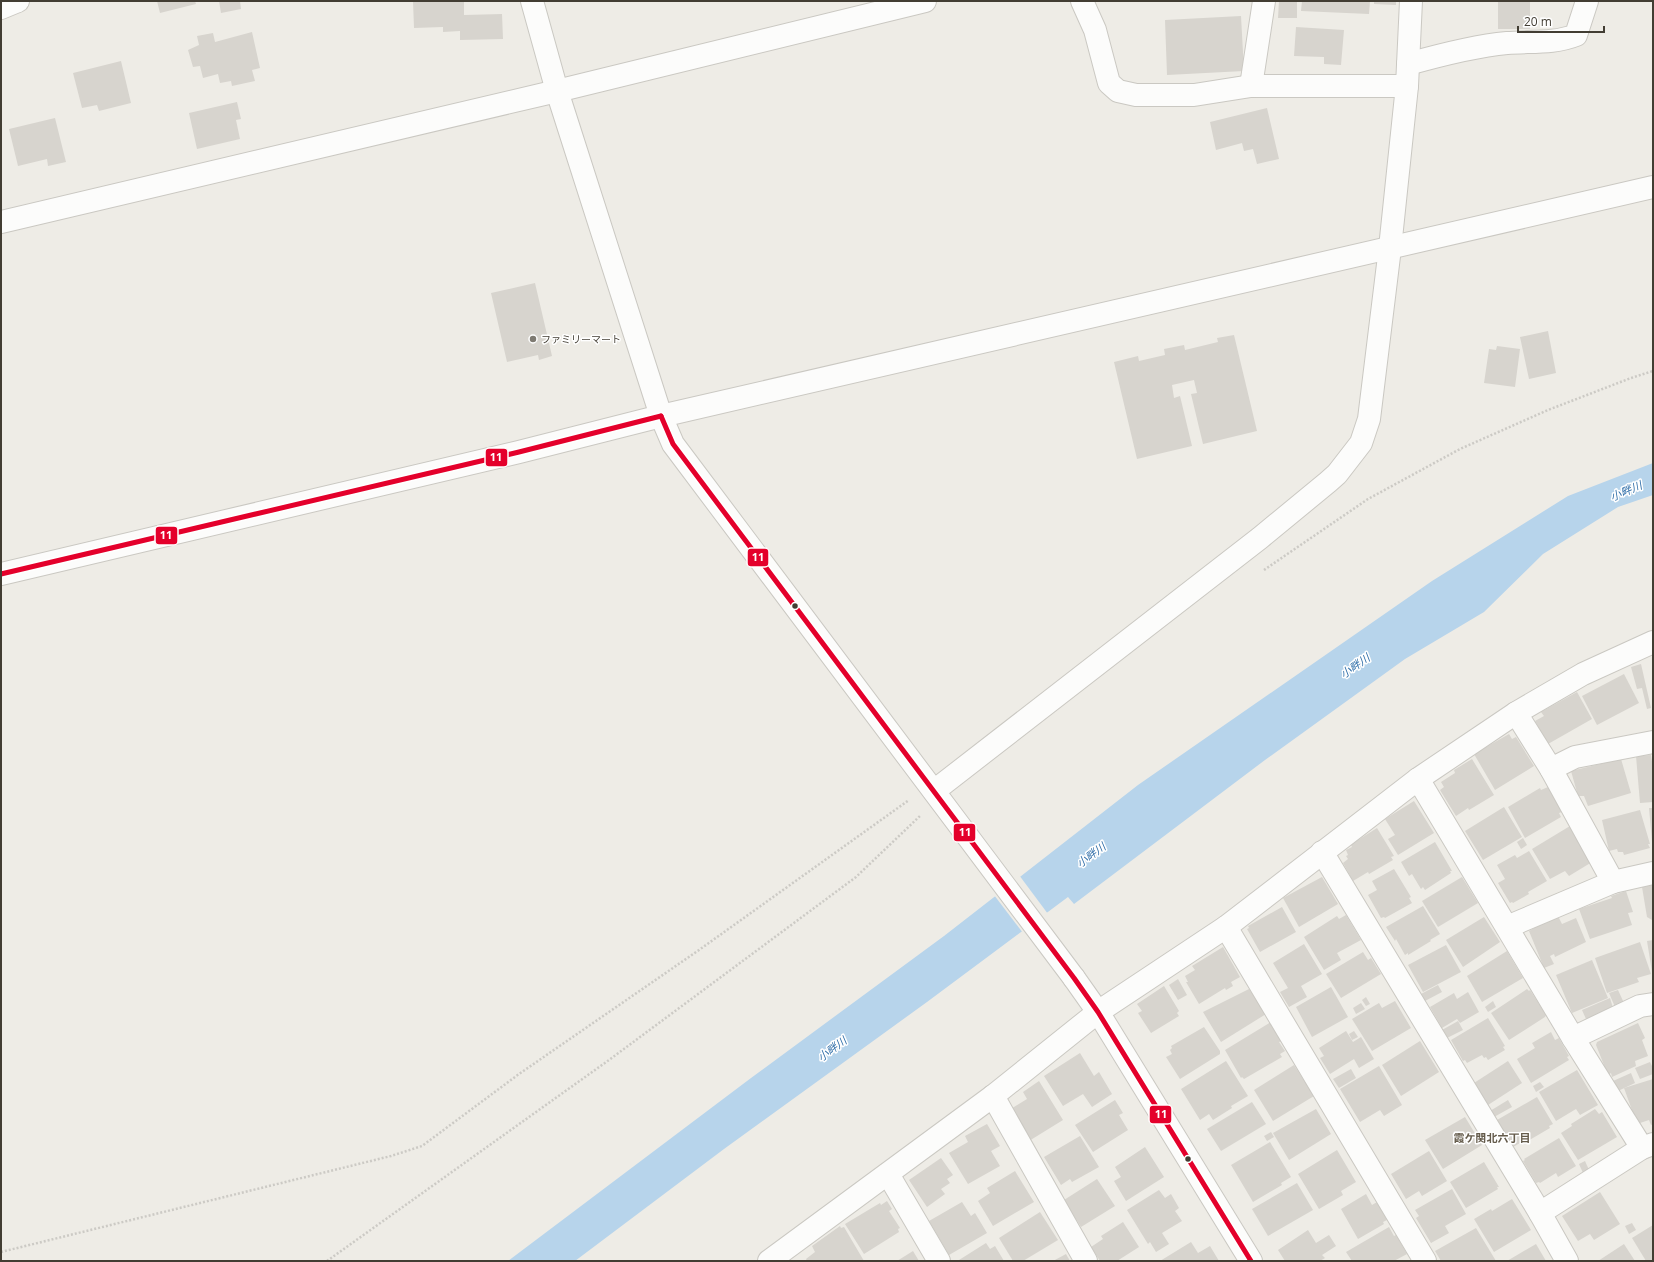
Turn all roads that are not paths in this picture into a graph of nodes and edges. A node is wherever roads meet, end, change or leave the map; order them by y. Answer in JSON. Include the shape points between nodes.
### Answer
{"nodes":[{"id":1,"x":18,"y":1,"type":"edge"},
{"id":2,"x":532,"y":1,"type":"edge"},
{"id":3,"x":925,"y":1,"type":"edge"},
{"id":4,"x":1082,"y":1,"type":"edge"},
{"id":5,"x":1264,"y":1,"type":"edge"},
{"id":6,"x":1411,"y":1,"type":"edge"},
{"id":7,"x":1587,"y":1,"type":"edge"},
{"id":8,"x":1,"y":8,"type":"edge"},
{"id":9,"x":1408,"y":64,"type":"junction"},
{"id":10,"x":1251,"y":86,"type":"junction"},
{"id":11,"x":1407,"y":86,"type":"junction"},
{"id":12,"x":557,"y":91,"type":"junction"},
{"id":13,"x":1653,"y":187,"type":"edge"},
{"id":14,"x":1,"y":222,"type":"edge"},
{"id":15,"x":1390,"y":248,"type":"junction"},
{"id":16,"x":661,"y":416,"type":"junction"},
{"id":17,"x":1,"y":574,"type":"edge"},
{"id":18,"x":1653,"y":642,"type":"edge"},
{"id":19,"x":1516,"y":713,"type":"junction"},
{"id":20,"x":1653,"y":742,"type":"edge"},
{"id":21,"x":1551,"y":769,"type":"junction"},
{"id":22,"x":1418,"y":779,"type":"junction"},
{"id":23,"x":937,"y":794,"type":"junction"},
{"id":24,"x":1322,"y":852,"type":"junction"},
{"id":25,"x":1653,"y":873,"type":"edge"},
{"id":26,"x":1613,"y":882,"type":"junction"},
{"id":27,"x":1226,"y":927,"type":"junction"},
{"id":28,"x":1507,"y":927,"type":"junction"},
{"id":29,"x":1653,"y":1004,"type":"edge"},
{"id":30,"x":1098,"y":1012,"type":"junction"},
{"id":31,"x":1573,"y":1038,"type":"junction"},
{"id":32,"x":993,"y":1096,"type":"junction"},
{"id":33,"x":1647,"y":1146,"type":"edge"},
{"id":34,"x":888,"y":1174,"type":"junction"},
{"id":35,"x":1540,"y":1213,"type":"junction"},
{"id":36,"x":792,"y":1254,"type":"edge"},
{"id":37,"x":769,"y":1261,"type":"edge"},
{"id":38,"x":939,"y":1261,"type":"edge"},
{"id":39,"x":1086,"y":1261,"type":"edge"},
{"id":40,"x":1251,"y":1261,"type":"edge"},
{"id":41,"x":1424,"y":1261,"type":"edge"},
{"id":42,"x":1566,"y":1261,"type":"edge"}],
"edges":[{"from":1,"to":8,"type":"street"},
{"from":2,"to":12,"type":"street"},
{"from":3,"to":12,"type":"street"},
{"from":4,"to":10,"type":"street","via":[[1095,30],[1109,83],[1118,91],[1136,95],[1194,95]]},
{"from":5,"to":10,"type":"street"},
{"from":6,"to":9,"type":"street"},
{"from":7,"to":9,"type":"street","via":[[1576,35],[1563,40],[1506,43]]},
{"from":9,"to":11,"type":"street"},
{"from":10,"to":11,"type":"street"},
{"from":11,"to":15,"type":"street"},
{"from":12,"to":14,"type":"street"},
{"from":12,"to":16,"type":"street"},
{"from":13,"to":15,"type":"street"},
{"from":15,"to":16,"type":"street"},
{"from":15,"to":23,"type":"street","via":[[1369,419],[1361,443],[1337,474],[1260,538],[1092,667]]},
{"from":16,"to":17,"type":"street"},
{"from":16,"to":23,"type":"street","via":[[673,444]]},
{"from":18,"to":19,"type":"street","via":[[1583,674]]},
{"from":19,"to":21,"type":"street"},
{"from":19,"to":22,"type":"street"},
{"from":20,"to":21,"type":"street","via":[[1575,757]]},
{"from":21,"to":26,"type":"street"},
{"from":22,"to":24,"type":"street"},
{"from":22,"to":28,"type":"street"},
{"from":23,"to":30,"type":"street"},
{"from":24,"to":27,"type":"street"},
{"from":24,"to":35,"type":"street"},
{"from":25,"to":26,"type":"street"},
{"from":26,"to":28,"type":"street"},
{"from":27,"to":30,"type":"street"},
{"from":27,"to":41,"type":"street"},
{"from":28,"to":31,"type":"street"},
{"from":29,"to":31,"type":"street","via":[[1640,1006]]},
{"from":30,"to":32,"type":"street"},
{"from":30,"to":40,"type":"street"},
{"from":31,"to":33,"type":"street"},
{"from":32,"to":34,"type":"street"},
{"from":32,"to":39,"type":"street"},
{"from":33,"to":35,"type":"street"},
{"from":34,"to":36,"type":"street"},
{"from":34,"to":38,"type":"street"},
{"from":35,"to":42,"type":"street"},
{"from":36,"to":37,"type":"street"}]}
